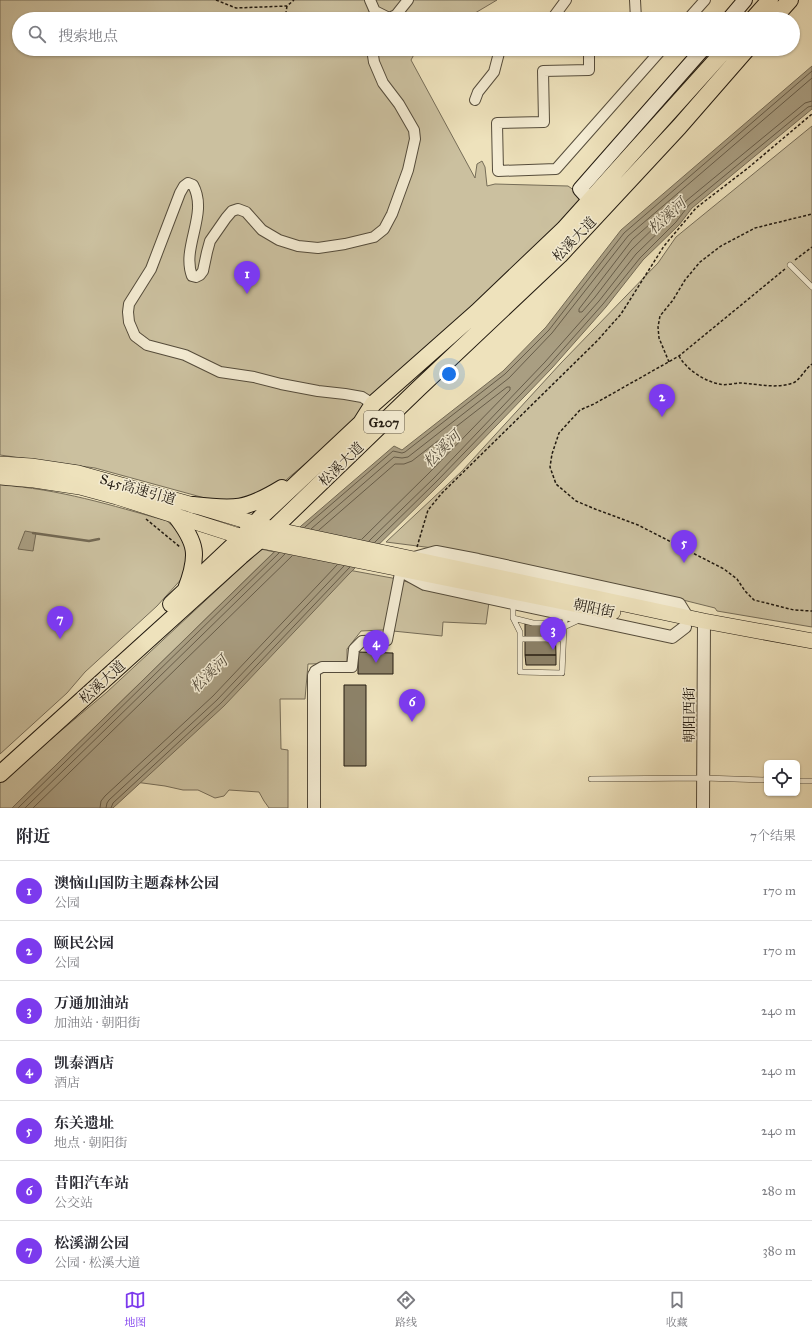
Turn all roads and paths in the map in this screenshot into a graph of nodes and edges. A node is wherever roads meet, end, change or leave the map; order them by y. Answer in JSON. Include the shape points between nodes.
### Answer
{"nodes":[{"id":1,"x":216,"y":0,"type":"edge"},
{"id":2,"x":294,"y":0,"type":"edge"},
{"id":3,"x":370,"y":0,"type":"edge"},
{"id":4,"x":408,"y":0,"type":"edge"},
{"id":5,"x":566,"y":0,"type":"edge"},
{"id":6,"x":635,"y":0,"type":"edge"},
{"id":7,"x":705,"y":0,"type":"edge"},
{"id":8,"x":746,"y":0,"type":"edge"},
{"id":9,"x":770,"y":0,"type":"edge"},
{"id":10,"x":790,"y":0,"type":"edge"},
{"id":11,"x":287,"y":6,"type":"junction"},
{"id":12,"x":286,"y":12,"type":"edge"},
{"id":13,"x":376,"y":12,"type":"edge"},
{"id":14,"x":398,"y":12,"type":"edge"},
{"id":15,"x":557,"y":12,"type":"edge"},
{"id":16,"x":636,"y":12,"type":"edge"},
{"id":17,"x":694,"y":12,"type":"edge"},
{"id":18,"x":735,"y":12,"type":"edge"},
{"id":19,"x":759,"y":12,"type":"edge"},
{"id":20,"x":779,"y":12,"type":"edge"},
{"id":21,"x":373,"y":56,"type":"edge"},
{"id":22,"x":498,"y":56,"type":"edge"},
{"id":23,"x":589,"y":56,"type":"edge"},
{"id":24,"x":656,"y":56,"type":"edge"},
{"id":25,"x":697,"y":56,"type":"edge"},
{"id":26,"x":720,"y":56,"type":"edge"},
{"id":27,"x":741,"y":56,"type":"edge"},
{"id":28,"x":475,"y":100,"type":"dead end"},
{"id":29,"x":812,"y":114,"type":"edge"},
{"id":30,"x":590,"y":200,"type":"junction"},
{"id":31,"x":812,"y":214,"type":"edge"},
{"id":32,"x":812,"y":247,"type":"edge"},
{"id":33,"x":790,"y":265,"type":"junction"},
{"id":34,"x":812,"y":287,"type":"edge"},
{"id":35,"x":679,"y":356,"type":"junction"},
{"id":36,"x":669,"y":362,"type":"junction"},
{"id":37,"x":812,"y":364,"type":"edge"},
{"id":38,"x":373,"y":404,"type":"junction"},
{"id":39,"x":0,"y":464,"type":"edge"},
{"id":40,"x":310,"y":470,"type":"junction"},
{"id":41,"x":0,"y":477,"type":"edge"},
{"id":42,"x":194,"y":505,"type":"junction"},
{"id":43,"x":175,"y":515,"type":"junction"},
{"id":44,"x":143,"y":518,"type":"dead end"},
{"id":45,"x":254,"y":523,"type":"junction"},
{"id":46,"x":279,"y":535,"type":"junction"},
{"id":47,"x":242,"y":537,"type":"junction"},
{"id":48,"x":260,"y":541,"type":"junction"},
{"id":49,"x":181,"y":548,"type":"dead end"},
{"id":50,"x":381,"y":558,"type":"junction"},
{"id":51,"x":414,"y":558,"type":"junction"},
{"id":52,"x":397,"y":569,"type":"junction"},
{"id":53,"x":185,"y":591,"type":"junction"},
{"id":54,"x":514,"y":591,"type":"junction"},
{"id":55,"x":812,"y":611,"type":"edge"},
{"id":56,"x":566,"y":614,"type":"junction"},
{"id":57,"x":593,"y":616,"type":"junction"},
{"id":58,"x":513,"y":618,"type":"junction"},
{"id":59,"x":686,"y":622,"type":"junction"},
{"id":60,"x":704,"y":626,"type":"junction"},
{"id":61,"x":564,"y":627,"type":"junction"},
{"id":62,"x":520,"y":639,"type":"junction"},
{"id":63,"x":563,"y":639,"type":"junction"},
{"id":64,"x":812,"y":642,"type":"edge"},
{"id":65,"x":812,"y":649,"type":"edge"},
{"id":66,"x":314,"y":675,"type":"joint"},
{"id":67,"x":0,"y":760,"type":"edge"},
{"id":68,"x":0,"y":774,"type":"edge"},
{"id":69,"x":704,"y":778,"type":"junction"},
{"id":70,"x":591,"y":779,"type":"dead end"},
{"id":71,"x":764,"y":780,"type":"edge"},
{"id":72,"x":800,"y":781,"type":"edge"},
{"id":73,"x":812,"y":781,"type":"edge"},
{"id":74,"x":314,"y":808,"type":"edge"},
{"id":75,"x":703,"y":808,"type":"edge"}],
"edges":[{"from":1,"to":11,"type":"path","via":[[236,8]]},
{"from":2,"to":11,"type":"path"},
{"from":3,"to":13,"type":"street"},
{"from":4,"to":14,"type":"street"},
{"from":5,"to":15,"type":"street"},
{"from":6,"to":16,"type":"street"},
{"from":7,"to":17,"type":"street"},
{"from":8,"to":18,"type":"main road"},
{"from":9,"to":19,"type":"highway"},
{"from":10,"to":20,"type":"highway"},
{"from":11,"to":12,"type":"path"},
{"from":21,"to":38,"type":"street","via":[[383,83],[414,130],[408,170],[384,229],[374,237],[345,244],[318,248],[298,246],[279,240],[262,230],[246,212],[238,209],[232,211],[210,241],[203,271],[196,277],[192,276],[189,263],[196,224],[197,199],[193,185],[188,184],[180,193],[151,269],[129,304],[128,317],[135,336],[147,345],[185,355],[220,372],[362,397]]},
{"from":22,"to":28,"type":"street","via":[[494,72],[478,92]]},
{"from":23,"to":24,"type":"street","via":[[589,70],[543,71],[544,122],[497,123],[498,170],[556,169]]},
{"from":25,"to":30,"type":"main road","via":[[580,190]]},
{"from":26,"to":30,"type":"highway","name":"松溪大道","number":"G207"},
{"from":27,"to":46,"type":"highway","name":"松溪大道","number":"G207","via":[[560,255],[418,389]]},
{"from":29,"to":51,"type":"path","via":[[696,208],[664,246],[621,314],[603,335],[442,493],[428,510]]},
{"from":30,"to":38,"type":"highway","name":"松溪大道","number":"G207","via":[[564,229],[477,312]]},
{"from":31,"to":36,"type":"path","via":[[755,228],[721,246],[700,262],[660,316],[659,338]]},
{"from":32,"to":33,"type":"path"},
{"from":33,"to":34,"type":"lane"},
{"from":33,"to":35,"type":"path"},
{"from":35,"to":36,"type":"path"},
{"from":35,"to":37,"type":"path","via":[[683,363],[701,376],[720,384],[740,383],[773,387],[795,383]]},
{"from":36,"to":55,"type":"path","via":[[580,410],[569,421],[559,433],[552,454],[550,467],[556,484],[576,501],[638,525],[724,569],[737,579],[754,600],[794,610]]},
{"from":38,"to":40,"type":"highway","name":"松溪大道","number":"G207","via":[[361,423]]},
{"from":39,"to":42,"type":"main road","name":"S45高速引道","via":[[78,473]]},
{"from":40,"to":42,"type":"highway","via":[[247,506],[225,508]]},
{"from":40,"to":45,"type":"highway","name":"松溪大道","number":"G207"},
{"from":41,"to":43,"type":"main road","name":"S45高速引道","via":[[80,488]]},
{"from":42,"to":45,"type":"main road","name":"S45高速引道"},
{"from":43,"to":47,"type":"main road","name":"S45高速引道"},
{"from":43,"to":53,"type":"highway","via":[[191,537],[194,552],[192,574]]},
{"from":44,"to":49,"type":"path"},
{"from":45,"to":46,"type":"main road","name":"S45高速引道"},
{"from":45,"to":47,"type":"highway","name":"松溪大道","number":"G207"},
{"from":46,"to":48,"type":"highway","name":"松溪大道","number":"G207"},
{"from":46,"to":50,"type":"main road","name":"S45高速引道"},
{"from":47,"to":48,"type":"main road","name":"S45高速引道"},
{"from":47,"to":53,"type":"highway","name":"松溪大道","number":"G207"},
{"from":48,"to":68,"type":"highway","name":"松溪大道","number":"G207"},
{"from":50,"to":51,"type":"main road","name":"朝阳街"},
{"from":50,"to":52,"type":"main road","name":"朝阳街"},
{"from":51,"to":54,"type":"main road","name":"朝阳街"},
{"from":51,"to":59,"type":"street","via":[[436,552],[679,604]]},
{"from":52,"to":54,"type":"main road","name":"朝阳街"},
{"from":52,"to":66,"type":"street","via":[[387,640],[362,641],[354,649],[352,667],[322,667],[315,671]]},
{"from":53,"to":67,"type":"highway","name":"松溪大道","number":"G207"},
{"from":54,"to":56,"type":"street"},
{"from":54,"to":57,"type":"main road","name":"朝阳街"},
{"from":54,"to":58,"type":"lane"},
{"from":54,"to":59,"type":"main road","name":"朝阳街"},
{"from":56,"to":57,"type":"street"},
{"from":56,"to":58,"type":"lane","via":[[547,623],[533,623]]},
{"from":56,"to":61,"type":"lane"},
{"from":57,"to":59,"type":"main road","name":"朝阳街"},
{"from":57,"to":61,"type":"lane"},
{"from":58,"to":62,"type":"lane","via":[[520,632]]},
{"from":59,"to":60,"type":"main road","name":"朝阳街"},
{"from":60,"to":64,"type":"main road","name":"朝阳街"},
{"from":60,"to":65,"type":"main road","name":"朝阳街"},
{"from":60,"to":69,"type":"street","name":"朝阳西街"},
{"from":61,"to":63,"type":"lane"},
{"from":62,"to":63,"type":"lane"},
{"from":62,"to":63,"type":"lane","via":[[520,672],[562,673]]},
{"from":66,"to":74,"type":"street"},
{"from":69,"to":70,"type":"lane"},
{"from":69,"to":71,"type":"lane"},
{"from":69,"to":75,"type":"street","name":"朝阳西街"},
{"from":72,"to":73,"type":"lane"}]}
